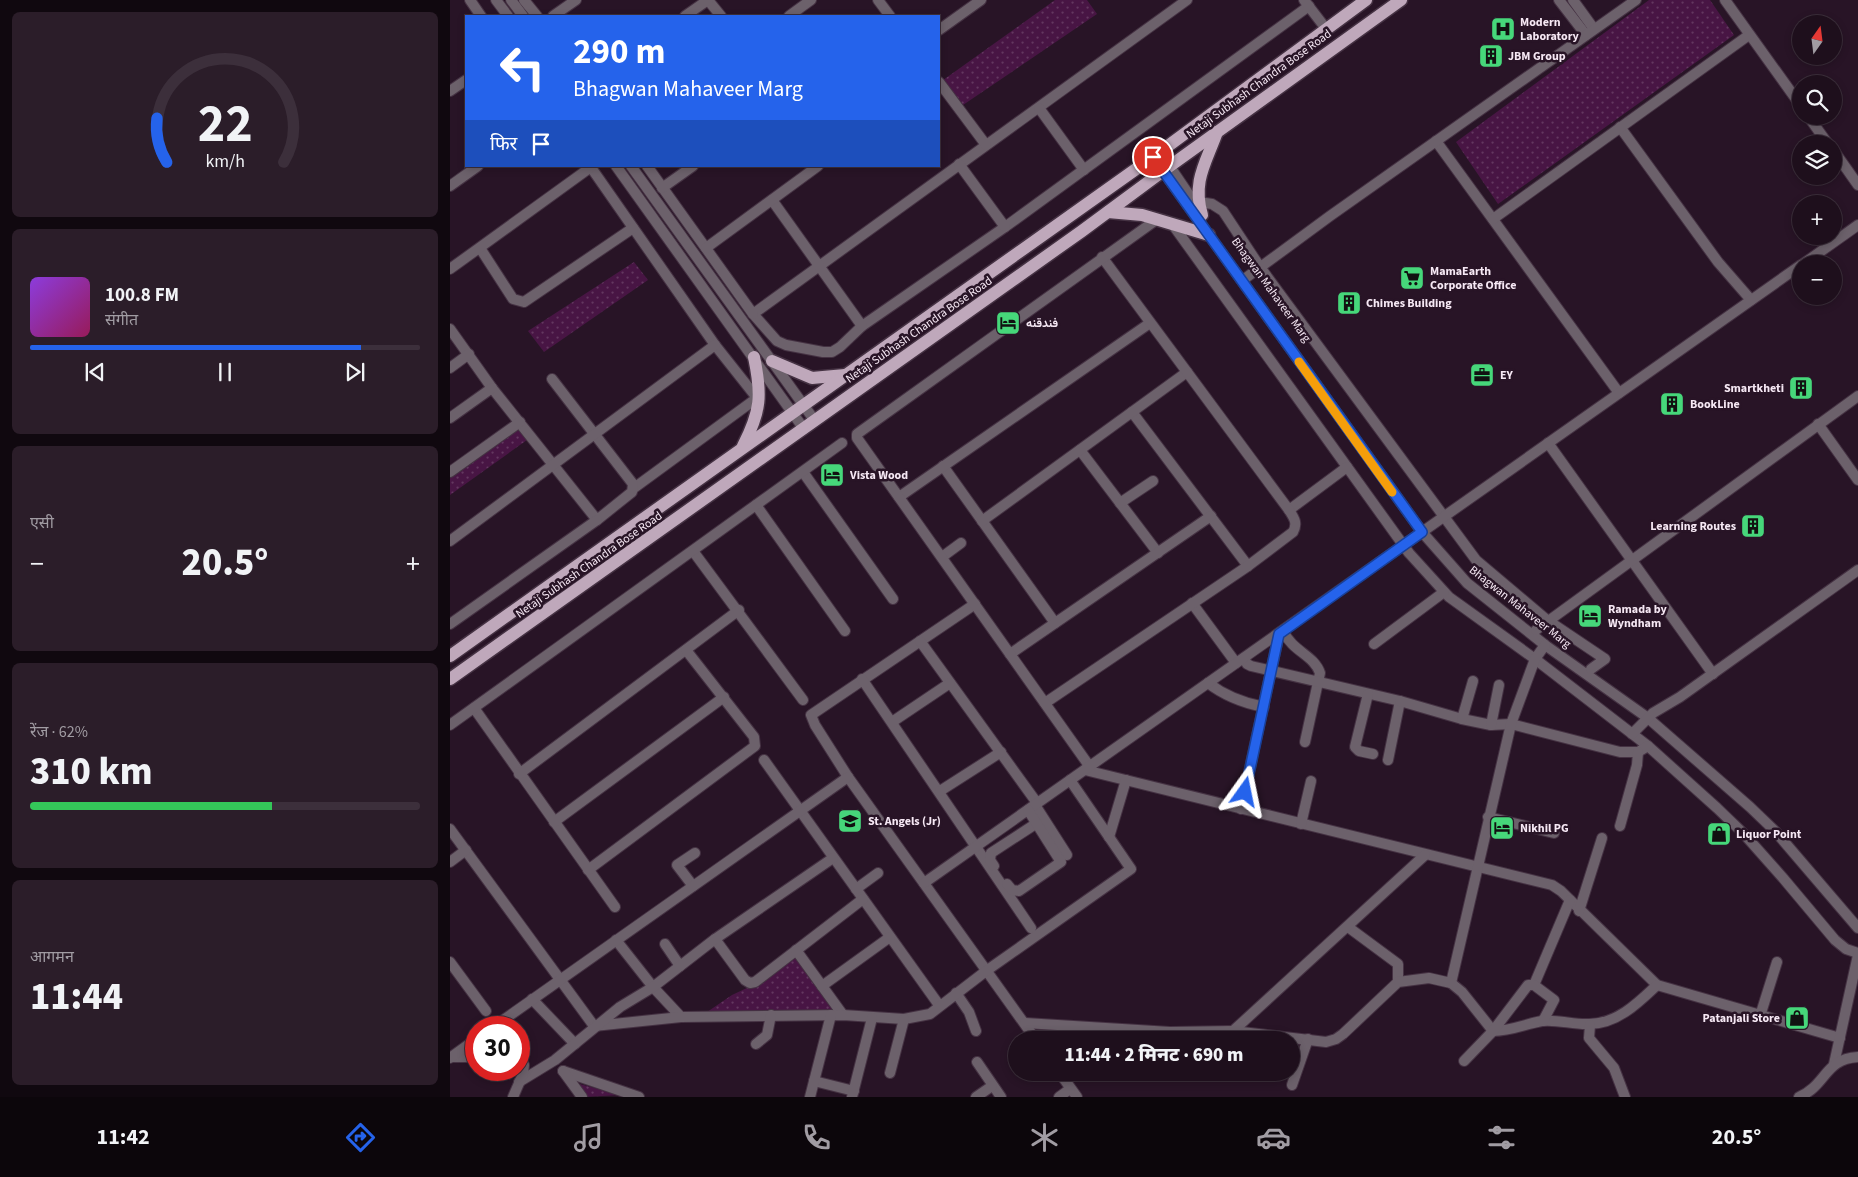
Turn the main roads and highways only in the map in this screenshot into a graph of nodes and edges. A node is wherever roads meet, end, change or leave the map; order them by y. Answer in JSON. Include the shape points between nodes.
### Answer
{"nodes":[{"id":1,"x":1366,"y":0,"type":"edge"},
{"id":2,"x":1401,"y":0,"type":"edge"},
{"id":3,"x":1228,"y":102,"type":"junction"},
{"id":4,"x":1238,"y":117,"type":"junction"},
{"id":5,"x":1217,"y":132,"type":"junction"},
{"id":6,"x":1201,"y":208,"type":"road end"},
{"id":7,"x":1108,"y":212,"type":"junction"},
{"id":8,"x":1208,"y":235,"type":"road end"},
{"id":9,"x":754,"y":357,"type":"road end"},
{"id":10,"x":772,"y":361,"type":"road end"},
{"id":11,"x":846,"y":375,"type":"junction"},
{"id":12,"x":742,"y":448,"type":"junction"},
{"id":13,"x":450,"y":656,"type":"edge"},
{"id":14,"x":450,"y":680,"type":"edge"}],
"edges":[{"from":1,"to":3,"type":"main road","name":"Netaji Subhash Chandra Bose Road"},
{"from":2,"to":4,"type":"main road","name":"Netaji Subhash Chandra Bose Road"},
{"from":3,"to":4,"type":"main road"},
{"from":3,"to":11,"type":"main road","name":"Netaji Subhash Chandra Bose Road"},
{"from":4,"to":5,"type":"main road","name":"Netaji Subhash Chandra Bose Road"},
{"from":5,"to":6,"type":"main road","via":[[1200,176]]},
{"from":5,"to":7,"type":"main road","name":"Netaji Subhash Chandra Bose Road"},
{"from":7,"to":8,"type":"main road","via":[[1130,213]]},
{"from":7,"to":14,"type":"main road","name":"Netaji Subhash Chandra Bose Road"},
{"from":9,"to":12,"type":"main road","via":[[760,401]]},
{"from":10,"to":11,"type":"main road","via":[[812,378]]},
{"from":11,"to":12,"type":"main road","name":"Netaji Subhash Chandra Bose Road"},
{"from":12,"to":13,"type":"main road","name":"Netaji Subhash Chandra Bose Road"}]}
